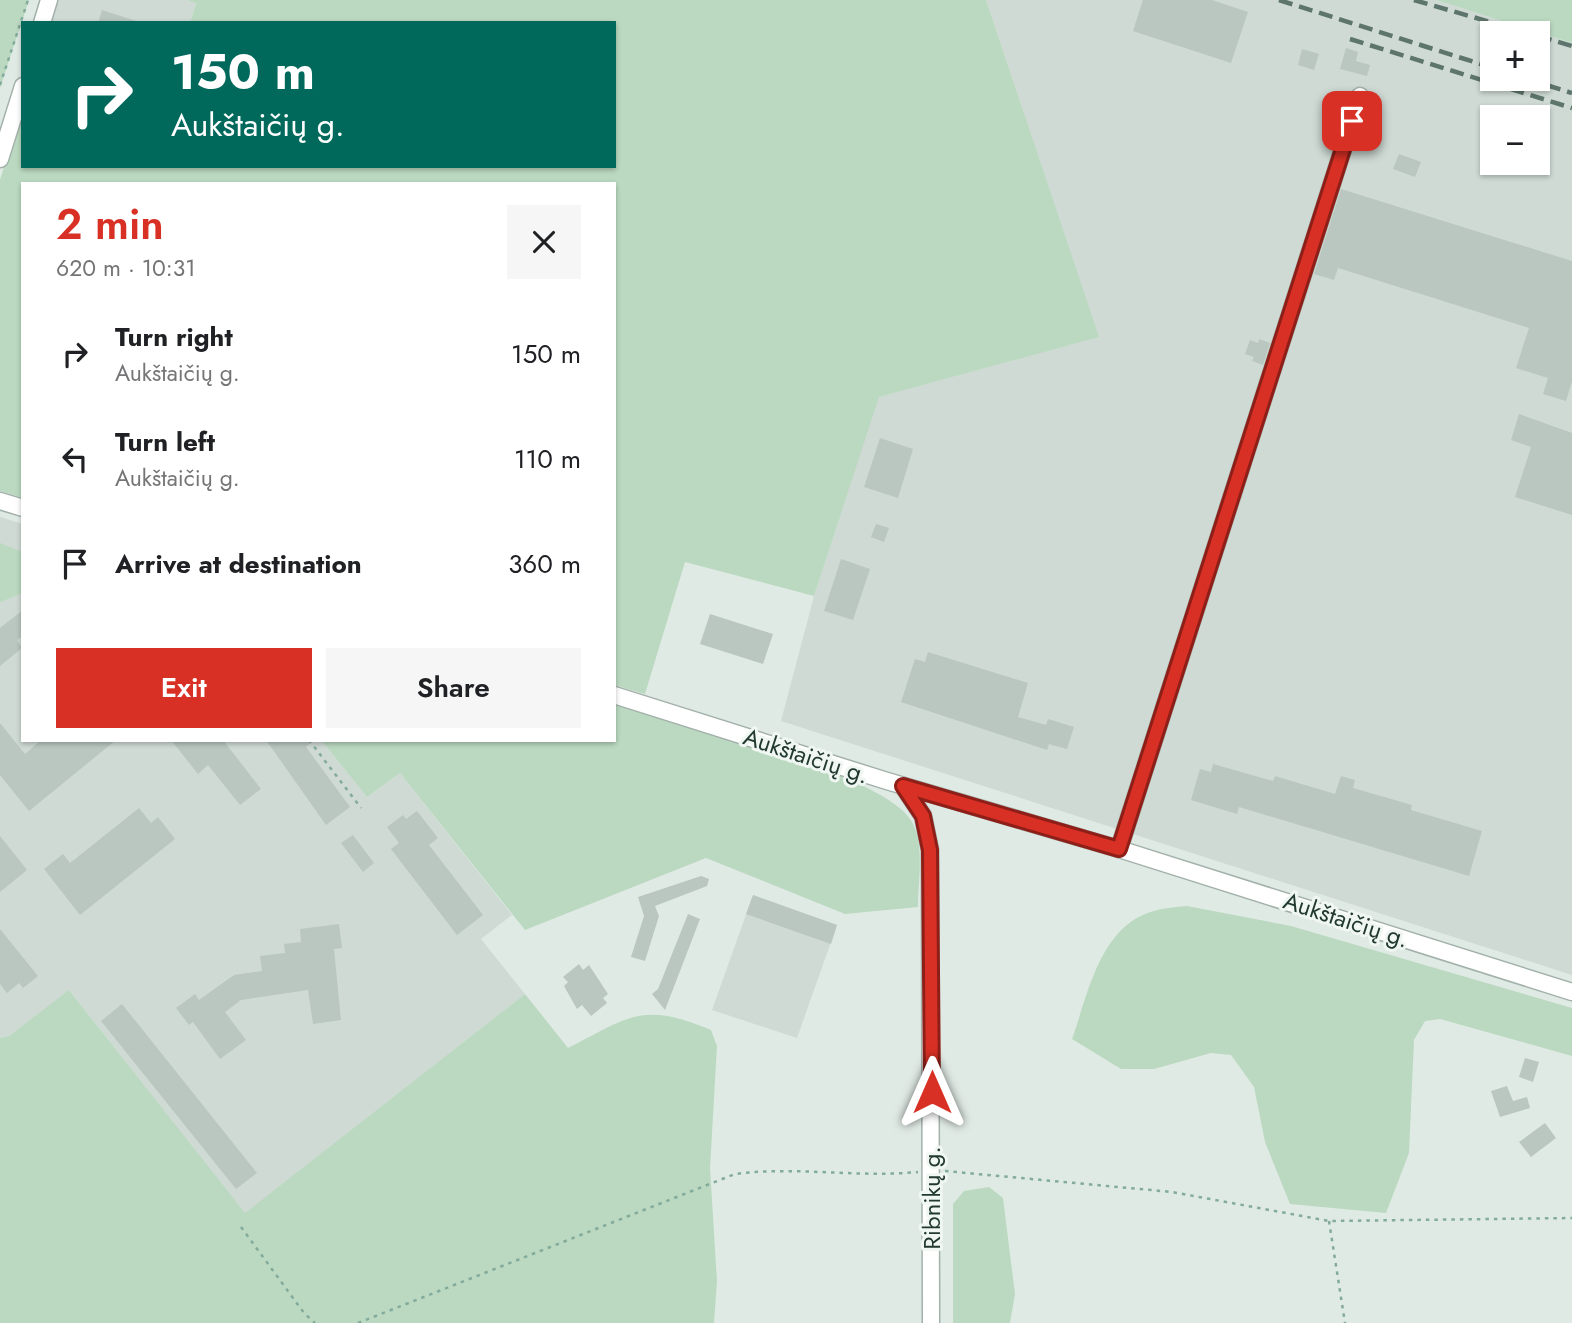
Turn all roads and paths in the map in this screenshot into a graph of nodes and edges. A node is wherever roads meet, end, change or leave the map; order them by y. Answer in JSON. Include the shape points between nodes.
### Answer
{"nodes":[{"id":1,"x":28,"y":0,"type":"edge"},
{"id":2,"x":49,"y":0,"type":"edge"},
{"id":3,"x":21,"y":21,"type":"edge"},
{"id":4,"x":21,"y":21,"type":"edge"},
{"id":5,"x":43,"y":21,"type":"edge"},
{"id":6,"x":0,"y":85,"type":"edge"},
{"id":7,"x":21,"y":92,"type":"edge"},
{"id":8,"x":1360,"y":96,"type":"dead end"},
{"id":9,"x":0,"y":159,"type":"edge"},
{"id":10,"x":0,"y":501,"type":"edge"},
{"id":11,"x":21,"y":507,"type":"edge"},
{"id":12,"x":616,"y":696,"type":"edge"},
{"id":13,"x":311,"y":742,"type":"edge"},
{"id":14,"x":903,"y":786,"type":"junction"},
{"id":15,"x":361,"y":808,"type":"dead end"},
{"id":16,"x":1119,"y":849,"type":"junction"},
{"id":17,"x":1572,"y":992,"type":"edge"},
{"id":18,"x":933,"y":1171,"type":"junction"},
{"id":19,"x":1572,"y":1218,"type":"edge"},
{"id":20,"x":1329,"y":1221,"type":"junction"},
{"id":21,"x":241,"y":1227,"type":"dead end"},
{"id":22,"x":314,"y":1323,"type":"edge"},
{"id":23,"x":358,"y":1323,"type":"edge"},
{"id":24,"x":931,"y":1323,"type":"edge"},
{"id":25,"x":1345,"y":1323,"type":"edge"}],
"edges":[{"from":1,"to":3,"type":"path"},
{"from":2,"to":5,"type":"street"},
{"from":4,"to":6,"type":"path"},
{"from":7,"to":9,"type":"street"},
{"from":8,"to":16,"type":"street"},
{"from":10,"to":11,"type":"street"},
{"from":12,"to":14,"type":"street","name":"Aukštaičių g."},
{"from":13,"to":15,"type":"path"},
{"from":14,"to":16,"type":"street","name":"Aukštaičių g."},
{"from":14,"to":18,"type":"street","name":"Ribnikų g.","via":[[923,816],[930,850]]},
{"from":16,"to":17,"type":"street","name":"Aukštaičių g."},
{"from":18,"to":20,"type":"path","via":[[1172,1192]]},
{"from":18,"to":23,"type":"path","via":[[735,1174]]},
{"from":18,"to":24,"type":"street","name":"Ribnikų g."},
{"from":19,"to":20,"type":"path"},
{"from":20,"to":25,"type":"path"},
{"from":21,"to":22,"type":"path"}]}
